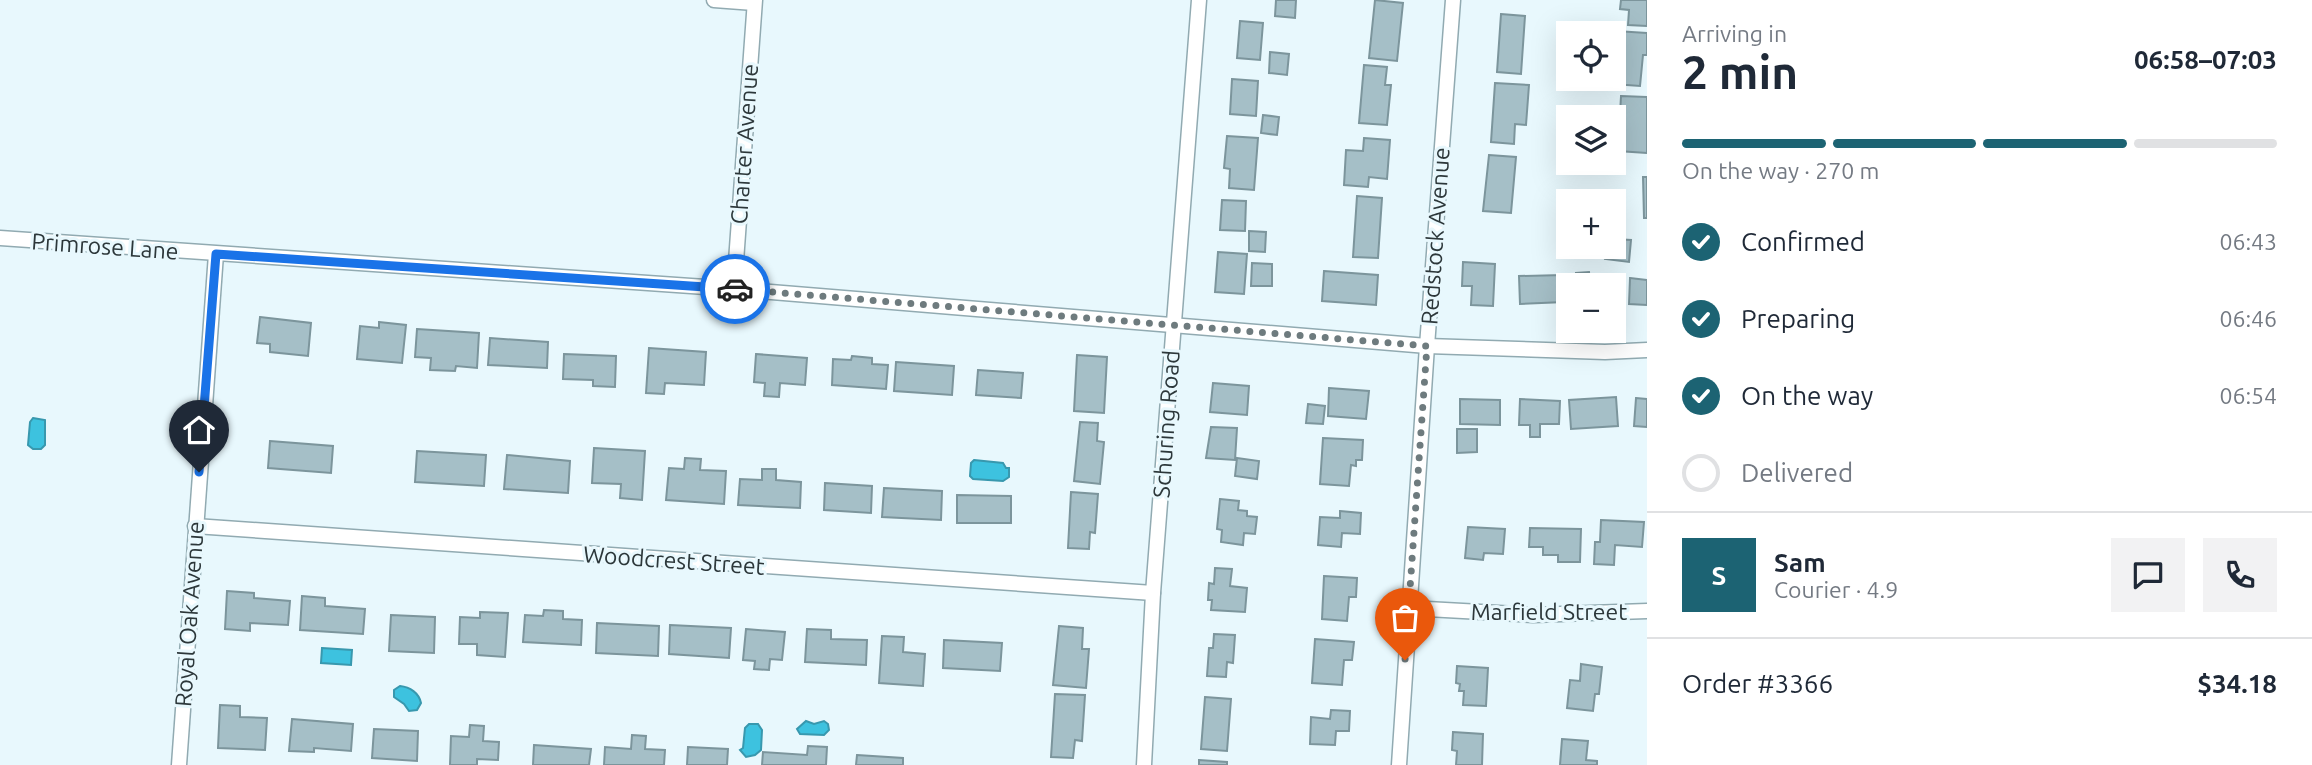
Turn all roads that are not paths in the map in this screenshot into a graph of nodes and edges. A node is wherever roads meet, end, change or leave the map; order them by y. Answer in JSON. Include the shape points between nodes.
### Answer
{"nodes":[{"id":1,"x":714,"y":0,"type":"edge"},
{"id":2,"x":1199,"y":0,"type":"edge"},
{"id":3,"x":1453,"y":0,"type":"edge"},
{"id":4,"x":754,"y":1,"type":"edge"},
{"id":5,"x":0,"y":238,"type":"edge"},
{"id":6,"x":216,"y":254,"type":"junction"},
{"id":7,"x":734,"y":289,"type":"junction"},
{"id":8,"x":1173,"y":324,"type":"junction"},
{"id":9,"x":1427,"y":346,"type":"junction"},
{"id":10,"x":1647,"y":350,"type":"edge"},
{"id":11,"x":195,"y":526,"type":"junction"},
{"id":12,"x":1153,"y":593,"type":"junction"},
{"id":13,"x":1409,"y":608,"type":"junction"},
{"id":14,"x":1647,"y":611,"type":"edge"},
{"id":15,"x":179,"y":765,"type":"edge"},
{"id":16,"x":1144,"y":765,"type":"edge"},
{"id":17,"x":1399,"y":765,"type":"edge"}],
"edges":[{"from":1,"to":4,"type":"street"},
{"from":2,"to":8,"type":"street","name":"Schuring Road"},
{"from":3,"to":9,"type":"street","name":"Redstock Avenue"},
{"from":4,"to":7,"type":"street","name":"Charter Avenue"},
{"from":5,"to":6,"type":"street","name":"Primrose Lane"},
{"from":6,"to":7,"type":"street","name":"Primrose Lane"},
{"from":6,"to":11,"type":"street","name":"Royal Oak Avenue"},
{"from":7,"to":8,"type":"street","name":"Primrose Lane"},
{"from":8,"to":9,"type":"street","name":"Primrose Lane"},
{"from":8,"to":12,"type":"street","name":"Schuring Road"},
{"from":9,"to":10,"type":"street","name":"Primrose Lane"},
{"from":9,"to":13,"type":"street","name":"Redstock Avenue"},
{"from":11,"to":12,"type":"street","name":"Woodcrest Street"},
{"from":11,"to":15,"type":"street","name":"Royal Oak Avenue"},
{"from":12,"to":16,"type":"street","name":"Schuring Road"},
{"from":13,"to":14,"type":"street","name":"Marfield Street","via":[[1533,615]]},
{"from":13,"to":17,"type":"street","name":"Redstock Avenue"}]}
